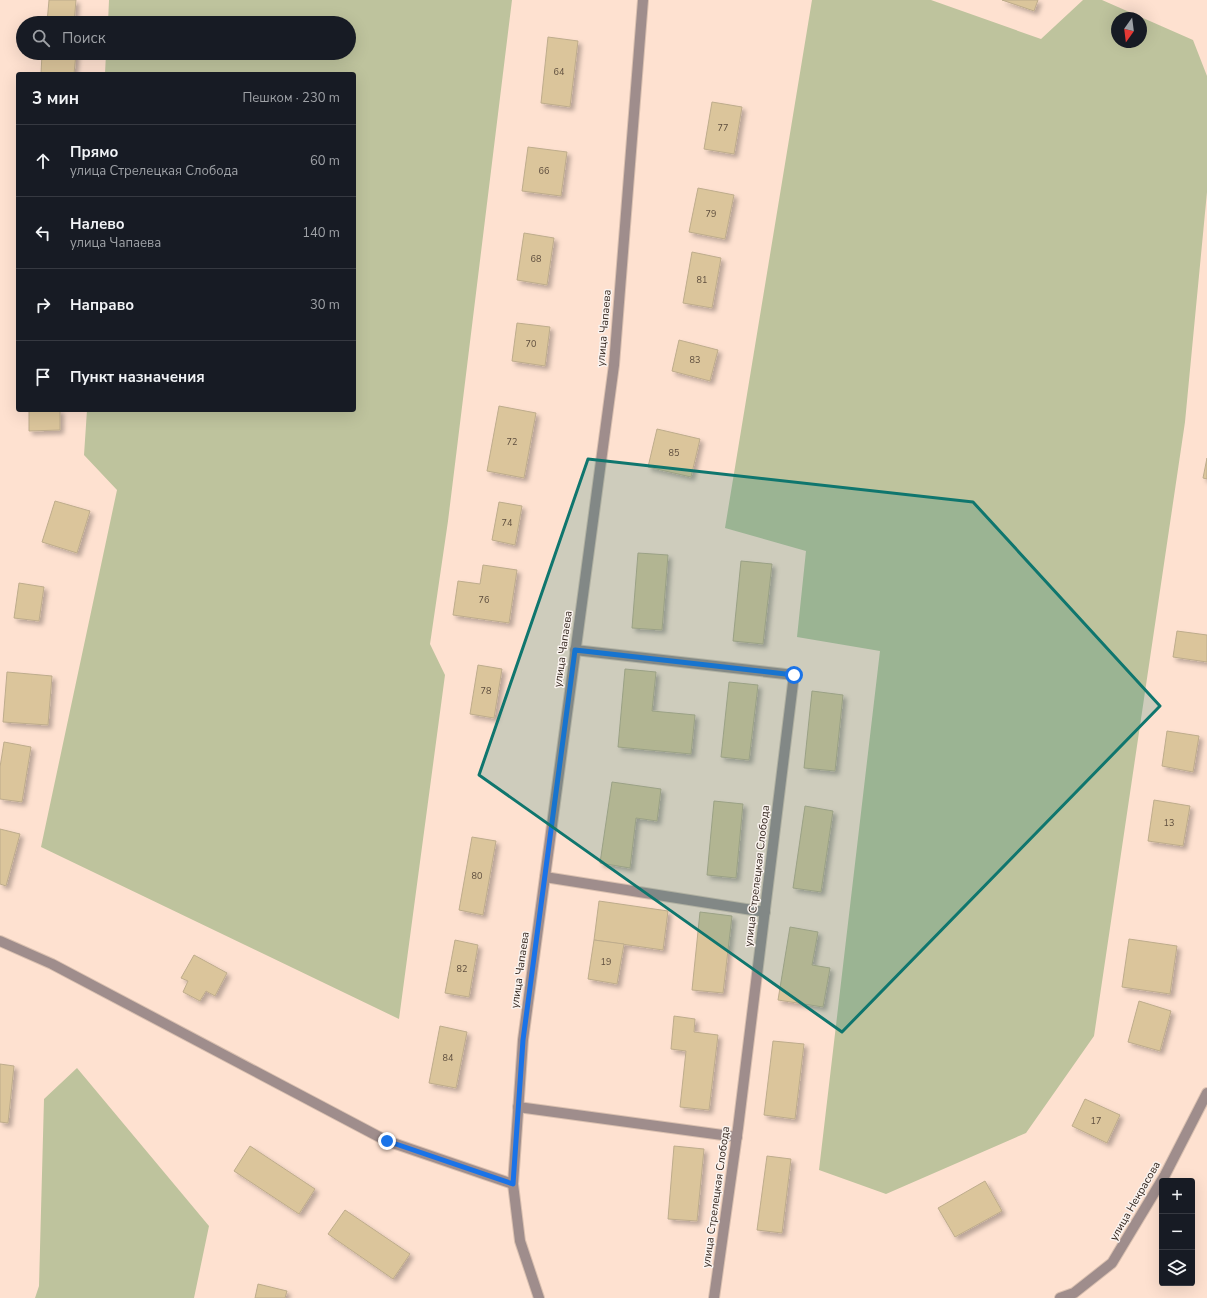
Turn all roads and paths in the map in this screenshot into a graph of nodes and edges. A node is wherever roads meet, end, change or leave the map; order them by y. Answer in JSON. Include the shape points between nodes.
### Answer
{"nodes":[{"id":1,"x":642,"y":0,"type":"edge"},
{"id":2,"x":575,"y":650,"type":"junction"},
{"id":3,"x":545,"y":877,"type":"junction"},
{"id":4,"x":765,"y":912,"type":"junction"},
{"id":5,"x":0,"y":940,"type":"edge"},
{"id":6,"x":1207,"y":1093,"type":"edge"},
{"id":7,"x":518,"y":1107,"type":"junction"},
{"id":8,"x":737,"y":1137,"type":"junction"},
{"id":9,"x":513,"y":1184,"type":"junction"},
{"id":10,"x":539,"y":1298,"type":"edge"},
{"id":11,"x":714,"y":1298,"type":"edge"},
{"id":12,"x":1060,"y":1298,"type":"edge"}],
"edges":[{"from":1,"to":2,"type":"street","name":"улица Чапаева","via":[[614,365]]},
{"from":2,"to":3,"type":"street","name":"улица Чапаева"},
{"from":2,"to":4,"type":"street","name":"улица Стрелецкая Слобода","via":[[794,675]]},
{"from":3,"to":4,"type":"street"},
{"from":3,"to":7,"type":"street","name":"улица Чапаева","via":[[523,1040]]},
{"from":4,"to":8,"type":"street","name":"улица Стрелецкая Слобода"},
{"from":5,"to":9,"type":"street","via":[[52,964],[387,1141]]},
{"from":6,"to":12,"type":"street","name":"улица Некрасова","via":[[1165,1175],[1112,1263],[1074,1293]]},
{"from":7,"to":8,"type":"street"},
{"from":7,"to":9,"type":"street","name":"улица Чапаева"},
{"from":8,"to":11,"type":"street","name":"улица Стрелецкая Слобода"},
{"from":9,"to":10,"type":"street","name":"улица Чапаева","via":[[520,1241]]}]}
